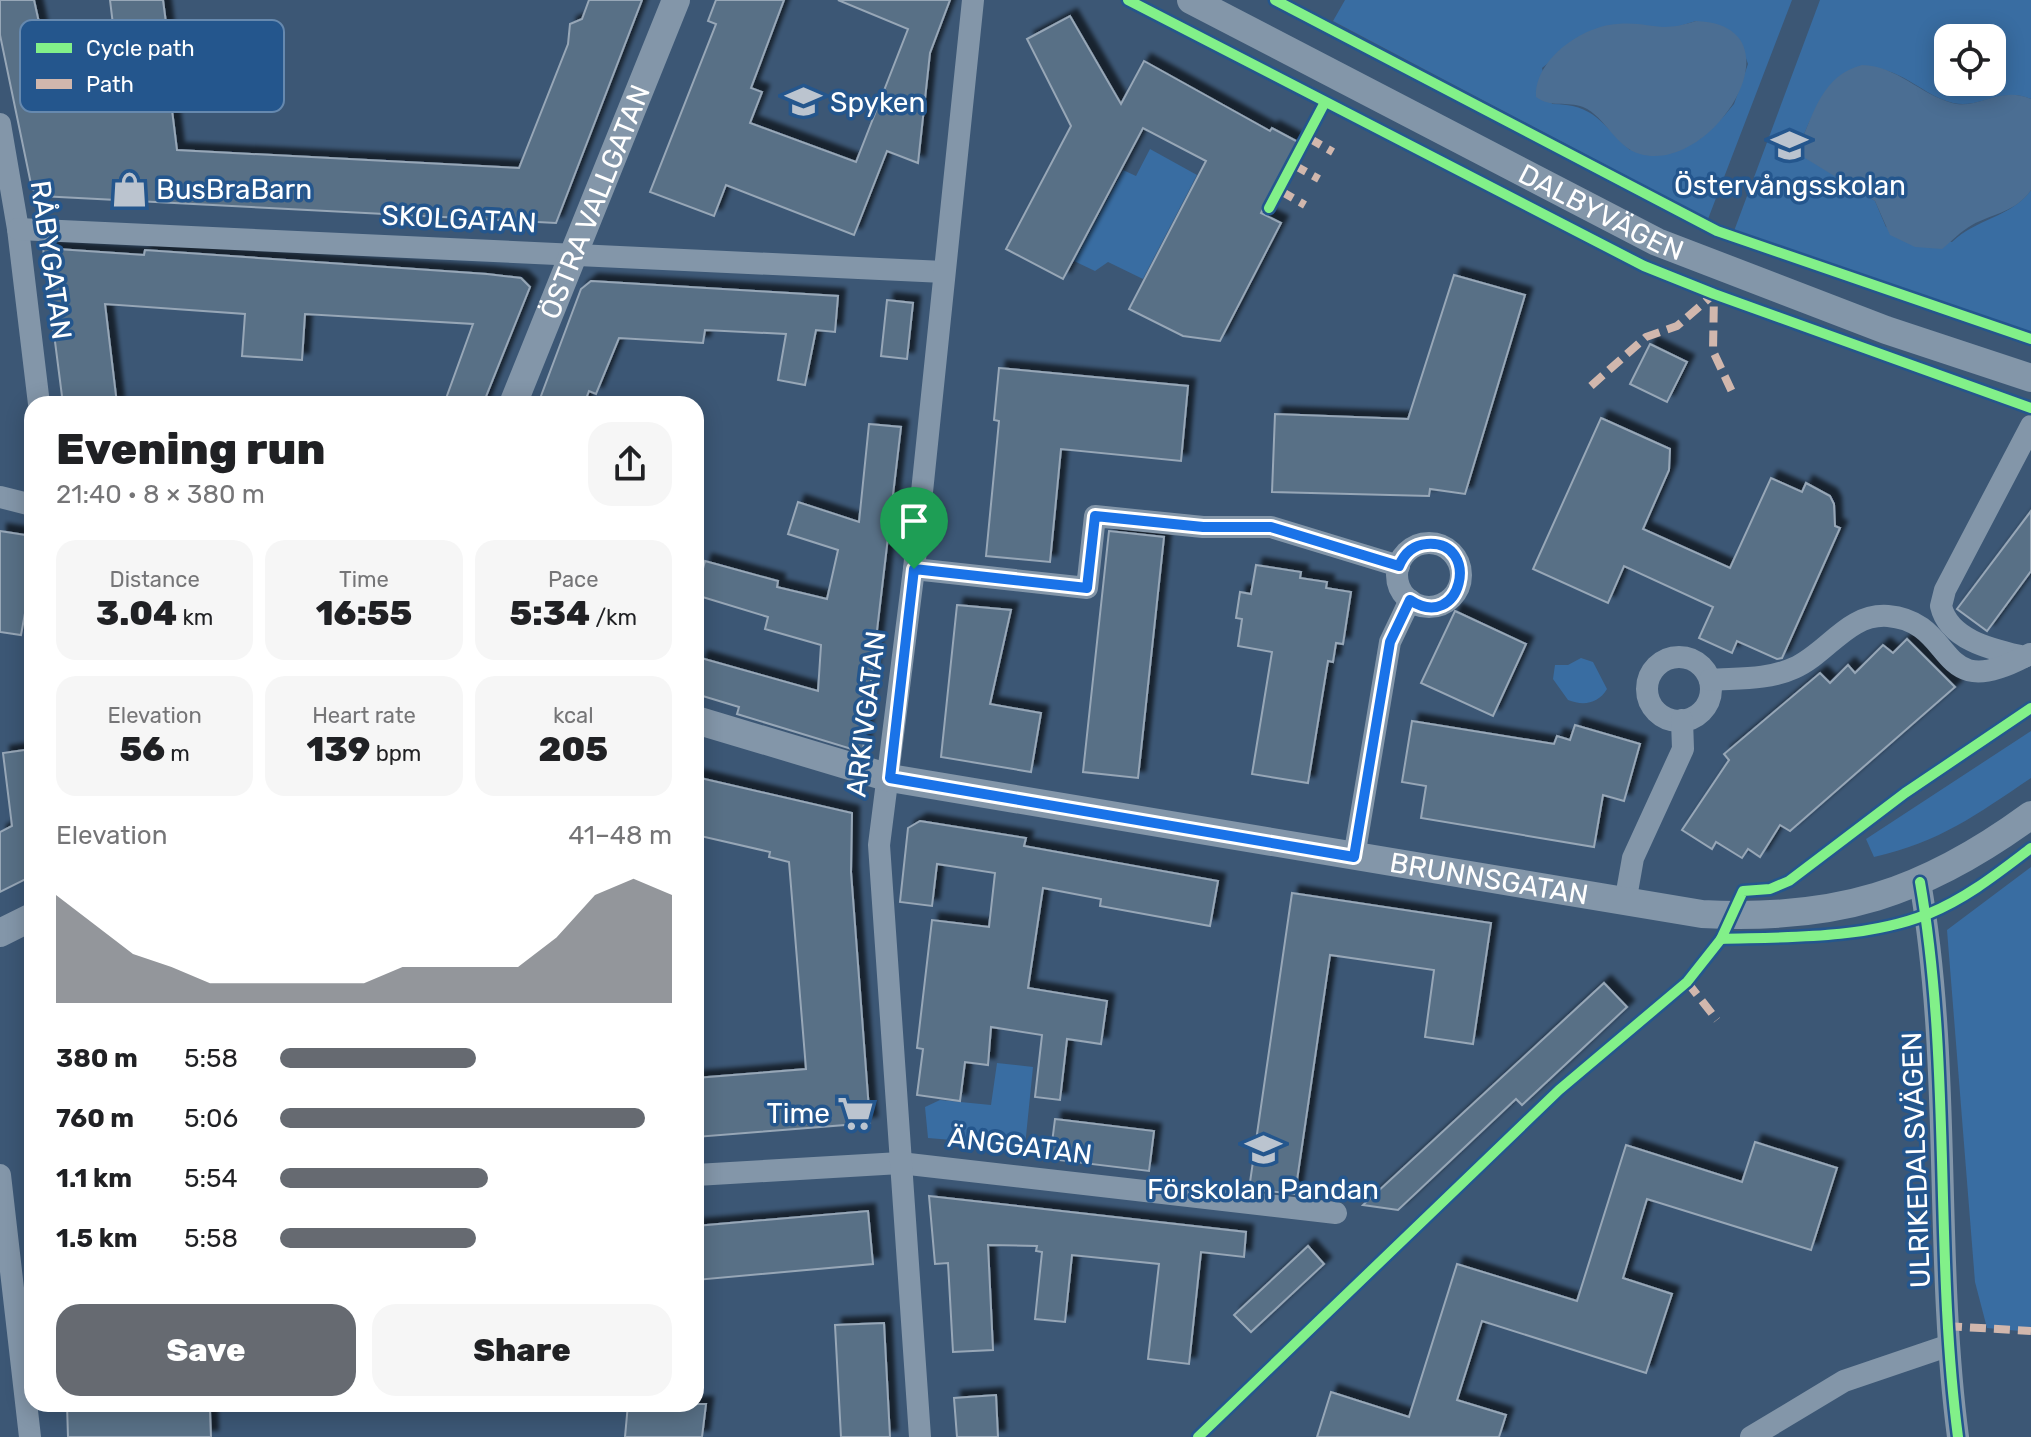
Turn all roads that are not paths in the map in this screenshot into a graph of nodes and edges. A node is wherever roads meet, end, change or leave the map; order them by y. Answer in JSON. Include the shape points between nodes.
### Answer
{"nodes":[{"id":1,"x":676,"y":0,"type":"edge"},
{"id":2,"x":973,"y":0,"type":"edge"},
{"id":3,"x":1191,"y":0,"type":"edge"},
{"id":4,"x":0,"y":124,"type":"edge"},
{"id":5,"x":18,"y":229,"type":"junction"},
{"id":6,"x":573,"y":255,"type":"junction"},
{"id":7,"x":944,"y":272,"type":"junction"},
{"id":8,"x":2031,"y":378,"type":"edge"},
{"id":9,"x":38,"y":396,"type":"edge"},
{"id":10,"x":516,"y":396,"type":"edge"},
{"id":11,"x":2031,"y":426,"type":"edge"},
{"id":12,"x":0,"y":497,"type":"edge"},
{"id":13,"x":24,"y":503,"type":"edge"},
{"id":14,"x":1399,"y":566,"type":"junction"},
{"id":15,"x":914,"y":569,"type":"junction"},
{"id":16,"x":1410,"y":600,"type":"junction"},
{"id":17,"x":2028,"y":655,"type":"edge"},
{"id":18,"x":1710,"y":680,"type":"junction"},
{"id":19,"x":1682,"y":720,"type":"junction"},
{"id":20,"x":704,"y":722,"type":"edge"},
{"id":21,"x":890,"y":778,"type":"junction"},
{"id":22,"x":2031,"y":815,"type":"edge"},
{"id":23,"x":1354,"y":857,"type":"junction"},
{"id":24,"x":1920,"y":882,"type":"junction"},
{"id":25,"x":1625,"y":903,"type":"junction"},
{"id":26,"x":24,"y":921,"type":"edge"},
{"id":27,"x":0,"y":933,"type":"edge"},
{"id":28,"x":900,"y":1163,"type":"junction"},
{"id":29,"x":0,"y":1175,"type":"edge"},
{"id":30,"x":704,"y":1175,"type":"edge"},
{"id":31,"x":1336,"y":1213,"type":"dead end"},
{"id":32,"x":1947,"y":1346,"type":"junction"},
{"id":33,"x":24,"y":1385,"type":"edge"},
{"id":34,"x":27,"y":1412,"type":"edge"},
{"id":35,"x":30,"y":1437,"type":"edge"},
{"id":36,"x":920,"y":1437,"type":"edge"},
{"id":37,"x":1751,"y":1437,"type":"edge"},
{"id":38,"x":1958,"y":1437,"type":"edge"}],
"edges":[{"from":1,"to":6,"type":"street","name":"ÖSTRA VALLGATAN"},
{"from":2,"to":7,"type":"street","name":"ARKIVGATAN"},
{"from":3,"to":8,"type":"street","name":"DALBYVÄGEN","via":[[1657,242],[1886,330]]},
{"from":4,"to":5,"type":"street","name":"RÅBYGATAN"},
{"from":5,"to":6,"type":"street","name":"SKOLGATAN"},
{"from":5,"to":9,"type":"street","name":"RÅBYGATAN"},
{"from":6,"to":7,"type":"street","name":"SKOLGATAN"},
{"from":6,"to":10,"type":"street","name":"ÖSTRA VALLGATAN"},
{"from":7,"to":15,"type":"street","name":"ARKIVGATAN"},
{"from":11,"to":17,"type":"street","via":[[1941,606],[1958,631],[1984,648]]},
{"from":12,"to":13,"type":"street"},
{"from":14,"to":15,"type":"street","via":[[1271,527],[1203,527],[1095,516],[1087,588]]},
{"from":14,"to":16,"type":"street","via":[[1401,590]]},
{"from":14,"to":16,"type":"street","via":[[1409,550],[1430,543],[1457,560],[1460,582],[1449,600],[1428,607]]},
{"from":15,"to":21,"type":"street","name":"ARKIVGATAN"},
{"from":16,"to":23,"type":"street","via":[[1390,642]]},
{"from":17,"to":18,"type":"street","via":[[1996,672],[1969,671],[1921,627],[1881,616],[1856,622],[1788,671]]},
{"from":18,"to":19,"type":"street","via":[[1705,707]]},
{"from":18,"to":19,"type":"street","via":[[1701,666],[1681,657],[1652,671],[1650,703],[1666,718]]},
{"from":19,"to":25,"type":"street","via":[[1683,749],[1633,858]]},
{"from":20,"to":21,"type":"street","name":"BRUNNSGATAN"},
{"from":21,"to":23,"type":"street","name":"BRUNNSGATAN"},
{"from":21,"to":28,"type":"street","name":"ARKIVGATAN","via":[[879,845]]},
{"from":22,"to":24,"type":"street","name":"BRUNNSGATAN","via":[[1964,862]]},
{"from":23,"to":25,"type":"street","name":"BRUNNSGATAN"},
{"from":24,"to":25,"type":"street","name":"BRUNNSGATAN","via":[[1861,902],[1807,912],[1732,916]]},
{"from":24,"to":32,"type":"street","name":"ULRIKEDALSVÄGEN","via":[[1929,929],[1941,1109]]},
{"from":26,"to":27,"type":"street"},
{"from":28,"to":30,"type":"street","name":"ÄNGGATAN"},
{"from":28,"to":31,"type":"street","name":"ÄNGGATAN"},
{"from":28,"to":36,"type":"street","name":"ARKIVGATAN"},
{"from":29,"to":33,"type":"street"},
{"from":32,"to":37,"type":"street","via":[[1844,1381]]},
{"from":32,"to":38,"type":"street","name":"ULRIKEDALSVÄGEN"},
{"from":34,"to":35,"type":"street"}]}
